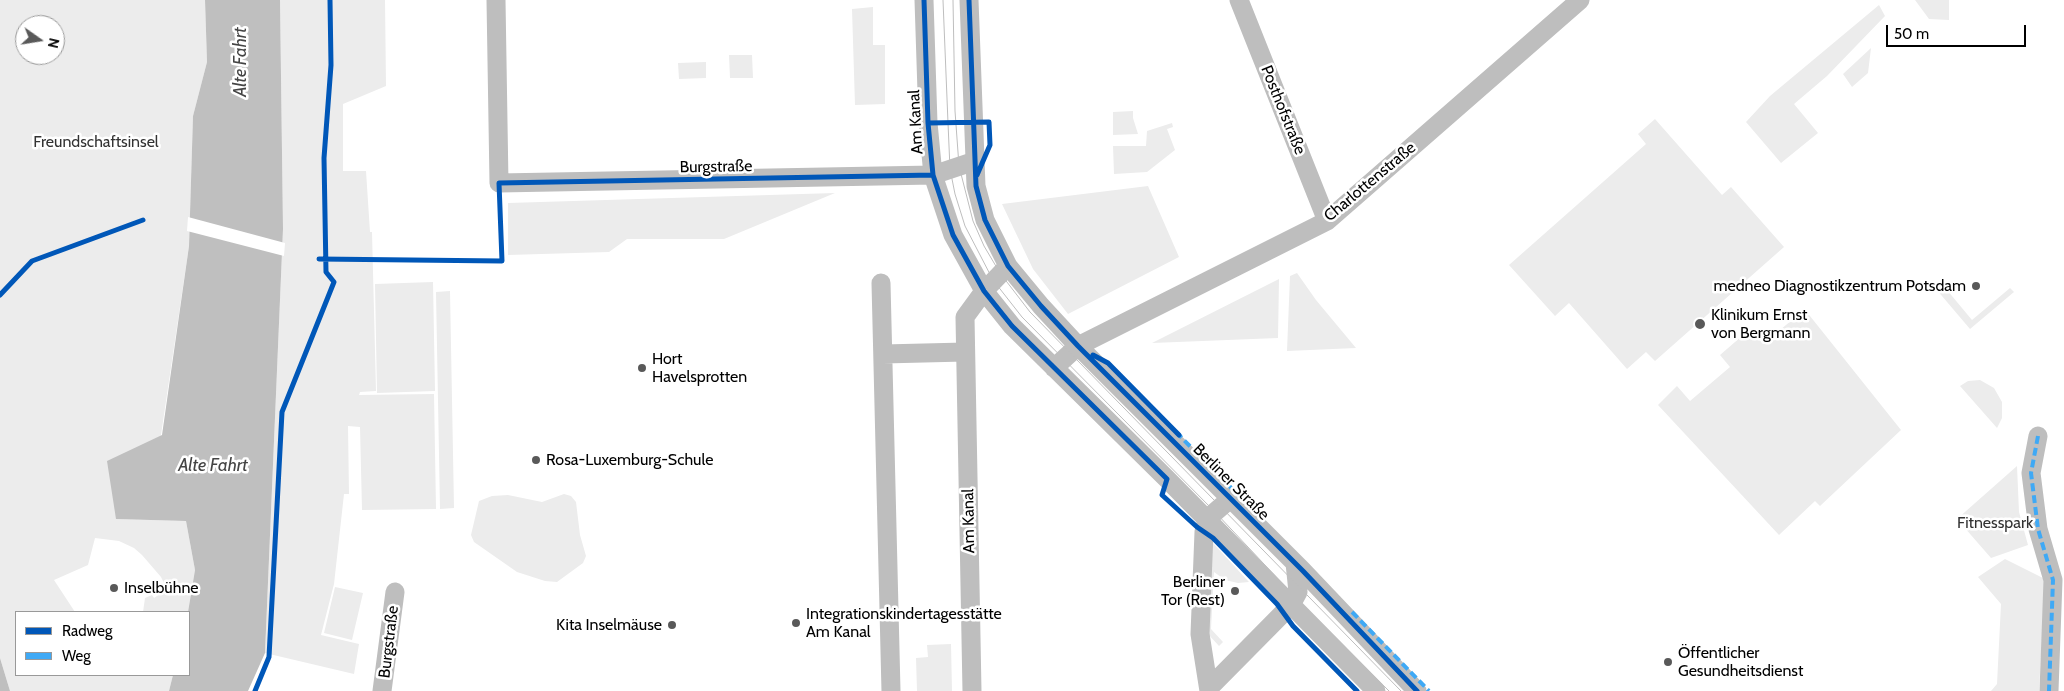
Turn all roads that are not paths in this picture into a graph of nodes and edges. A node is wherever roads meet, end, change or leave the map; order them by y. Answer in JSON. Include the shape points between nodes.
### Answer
{"nodes":[{"id":1,"x":496,"y":0,"type":"edge"},
{"id":2,"x":924,"y":0,"type":"edge"},
{"id":3,"x":969,"y":0,"type":"edge"},
{"id":4,"x":1239,"y":0,"type":"edge"},
{"id":5,"x":1580,"y":0,"type":"edge"},
{"id":6,"x":975,"y":161,"type":"junction"},
{"id":7,"x":933,"y":175,"type":"junction"},
{"id":8,"x":1327,"y":221,"type":"junction"},
{"id":9,"x":1008,"y":266,"type":"junction"},
{"id":10,"x":881,"y":283,"type":"dead end"},
{"id":11,"x":984,"y":291,"type":"junction"},
{"id":12,"x":1078,"y":346,"type":"junction"},
{"id":13,"x":966,"y":352,"type":"junction"},
{"id":14,"x":883,"y":354,"type":"junction"},
{"id":15,"x":1054,"y":368,"type":"junction"},
{"id":16,"x":2038,"y":436,"type":"dead end"},
{"id":17,"x":1230,"y":499,"type":"junction"},
{"id":18,"x":1207,"y":519,"type":"junction"},
{"id":19,"x":1295,"y":563,"type":"junction"},
{"id":20,"x":395,"y":592,"type":"dead end"},
{"id":21,"x":1291,"y":605,"type":"junction"},
{"id":22,"x":1209,"y":690,"type":"edge"},
{"id":23,"x":382,"y":691,"type":"edge"},
{"id":24,"x":891,"y":691,"type":"edge"},
{"id":25,"x":972,"y":691,"type":"edge"},
{"id":26,"x":1376,"y":691,"type":"edge"},
{"id":27,"x":1418,"y":691,"type":"edge"},
{"id":28,"x":2049,"y":691,"type":"edge"}],
"edges":[{"from":1,"to":7,"type":"street","name":"Burgstraße","via":[[500,183]]},
{"from":2,"to":7,"type":"street","name":"Am Kanal"},
{"from":3,"to":6,"type":"street"},
{"from":4,"to":8,"type":"street","name":"Posthofstraße"},
{"from":5,"to":8,"type":"street","name":"Charlottenstraße"},
{"from":6,"to":7,"type":"street","name":"Burgstraße"},
{"from":6,"to":9,"type":"street","via":[[976,186],[985,220]]},
{"from":7,"to":11,"type":"street","name":"Am Kanal","via":[[954,235]]},
{"from":8,"to":12,"type":"street","name":"Charlottenstraße"},
{"from":9,"to":11,"type":"street","name":"Am Kanal"},
{"from":9,"to":12,"type":"street","name":"Berliner Straße"},
{"from":10,"to":14,"type":"street"},
{"from":11,"to":13,"type":"street","name":"Am Kanal","via":[[965,317]]},
{"from":11,"to":15,"type":"street","via":[[1012,326]]},
{"from":12,"to":15,"type":"street","name":"Charlottenstraße"},
{"from":12,"to":17,"type":"street","name":"Berliner Straße"},
{"from":13,"to":14,"type":"street"},
{"from":13,"to":25,"type":"street","name":"Am Kanal"},
{"from":14,"to":24,"type":"street"},
{"from":15,"to":18,"type":"street"},
{"from":16,"to":28,"type":"street","via":[[2031,473],[2038,529],[2053,580]]},
{"from":17,"to":18,"type":"street"},
{"from":17,"to":19,"type":"street","name":"Berliner Straße"},
{"from":18,"to":21,"type":"street"},
{"from":18,"to":22,"type":"street","via":[[1200,634]]},
{"from":19,"to":21,"type":"street","via":[[1298,592]]},
{"from":19,"to":27,"type":"street","name":"Berliner Straße"},
{"from":20,"to":23,"type":"street","name":"Burgstraße"},
{"from":21,"to":22,"type":"street"},
{"from":21,"to":26,"type":"street"}]}
